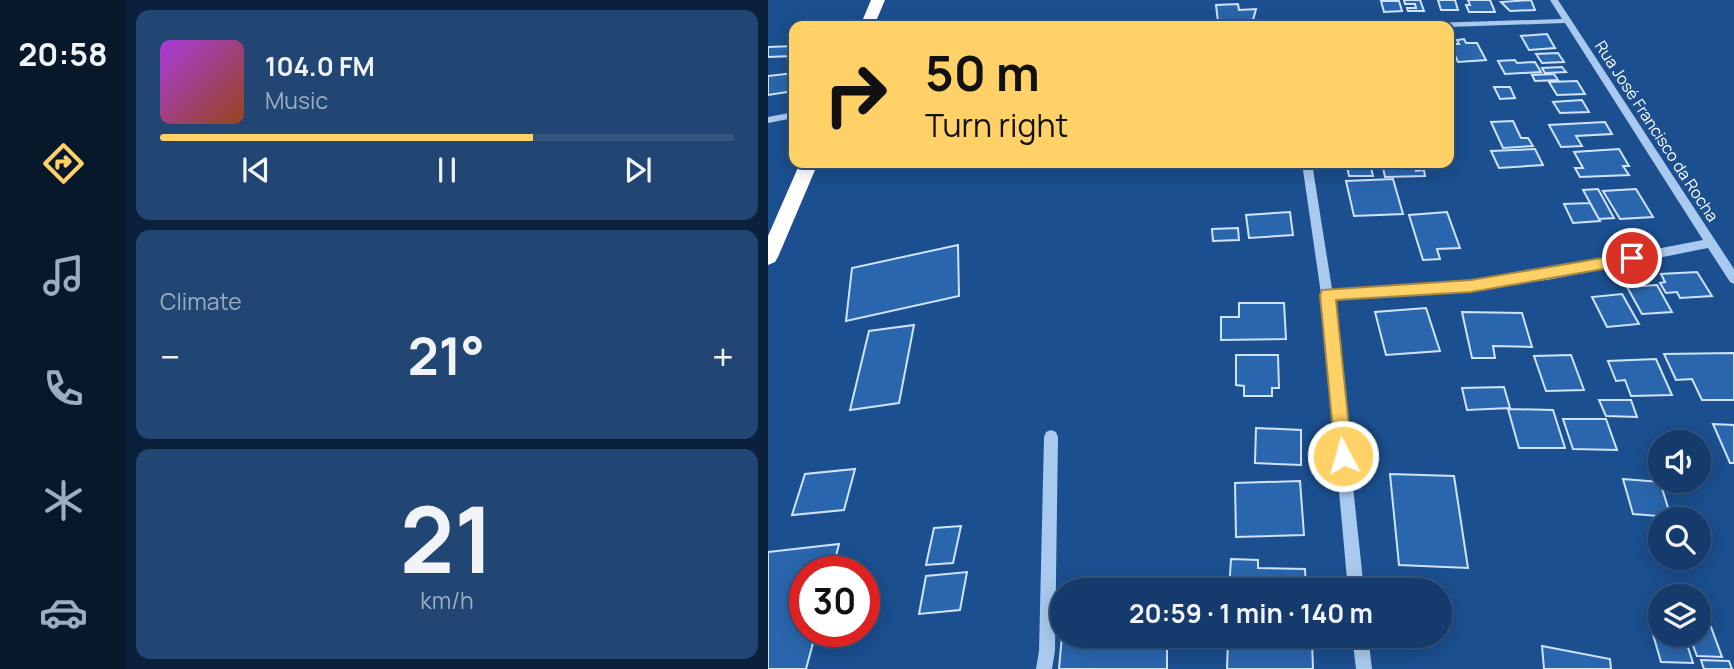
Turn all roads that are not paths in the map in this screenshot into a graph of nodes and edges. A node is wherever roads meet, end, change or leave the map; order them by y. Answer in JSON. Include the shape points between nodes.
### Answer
{"nodes":[{"id":1,"x":878,"y":0,"type":"edge"},
{"id":2,"x":1554,"y":0,"type":"edge"},
{"id":3,"x":869,"y":21,"type":"edge"},
{"id":4,"x":1567,"y":21,"type":"junction"},
{"id":5,"x":1454,"y":24,"type":"edge"},
{"id":6,"x":789,"y":116,"type":"edge"},
{"id":7,"x":768,"y":120,"type":"edge"},
{"id":8,"x":807,"y":168,"type":"edge"},
{"id":9,"x":1309,"y":168,"type":"edge"},
{"id":10,"x":1711,"y":243,"type":"junction"},
{"id":11,"x":768,"y":257,"type":"edge"},
{"id":12,"x":1734,"y":279,"type":"edge"},
{"id":13,"x":1327,"y":295,"type":"junction"},
{"id":14,"x":1051,"y":437,"type":"dead end"},
{"id":15,"x":1355,"y":578,"type":"edge"},
{"id":16,"x":1362,"y":648,"type":"edge"},
{"id":17,"x":1044,"y":669,"type":"edge"},
{"id":18,"x":1364,"y":669,"type":"edge"}],
"edges":[{"from":1,"to":3,"type":"highway"},
{"from":2,"to":4,"type":"street","name":"Rua José Francisco da Rocha"},
{"from":4,"to":5,"type":"street"},
{"from":4,"to":10,"type":"street","name":"Rua José Francisco da Rocha"},
{"from":6,"to":7,"type":"street"},
{"from":8,"to":11,"type":"highway"},
{"from":9,"to":13,"type":"street"},
{"from":10,"to":12,"type":"street","name":"Rua José Francisco da Rocha"},
{"from":10,"to":13,"type":"street","via":[[1471,286]]},
{"from":13,"to":15,"type":"street"},
{"from":14,"to":17,"type":"street"},
{"from":16,"to":18,"type":"street"}]}
